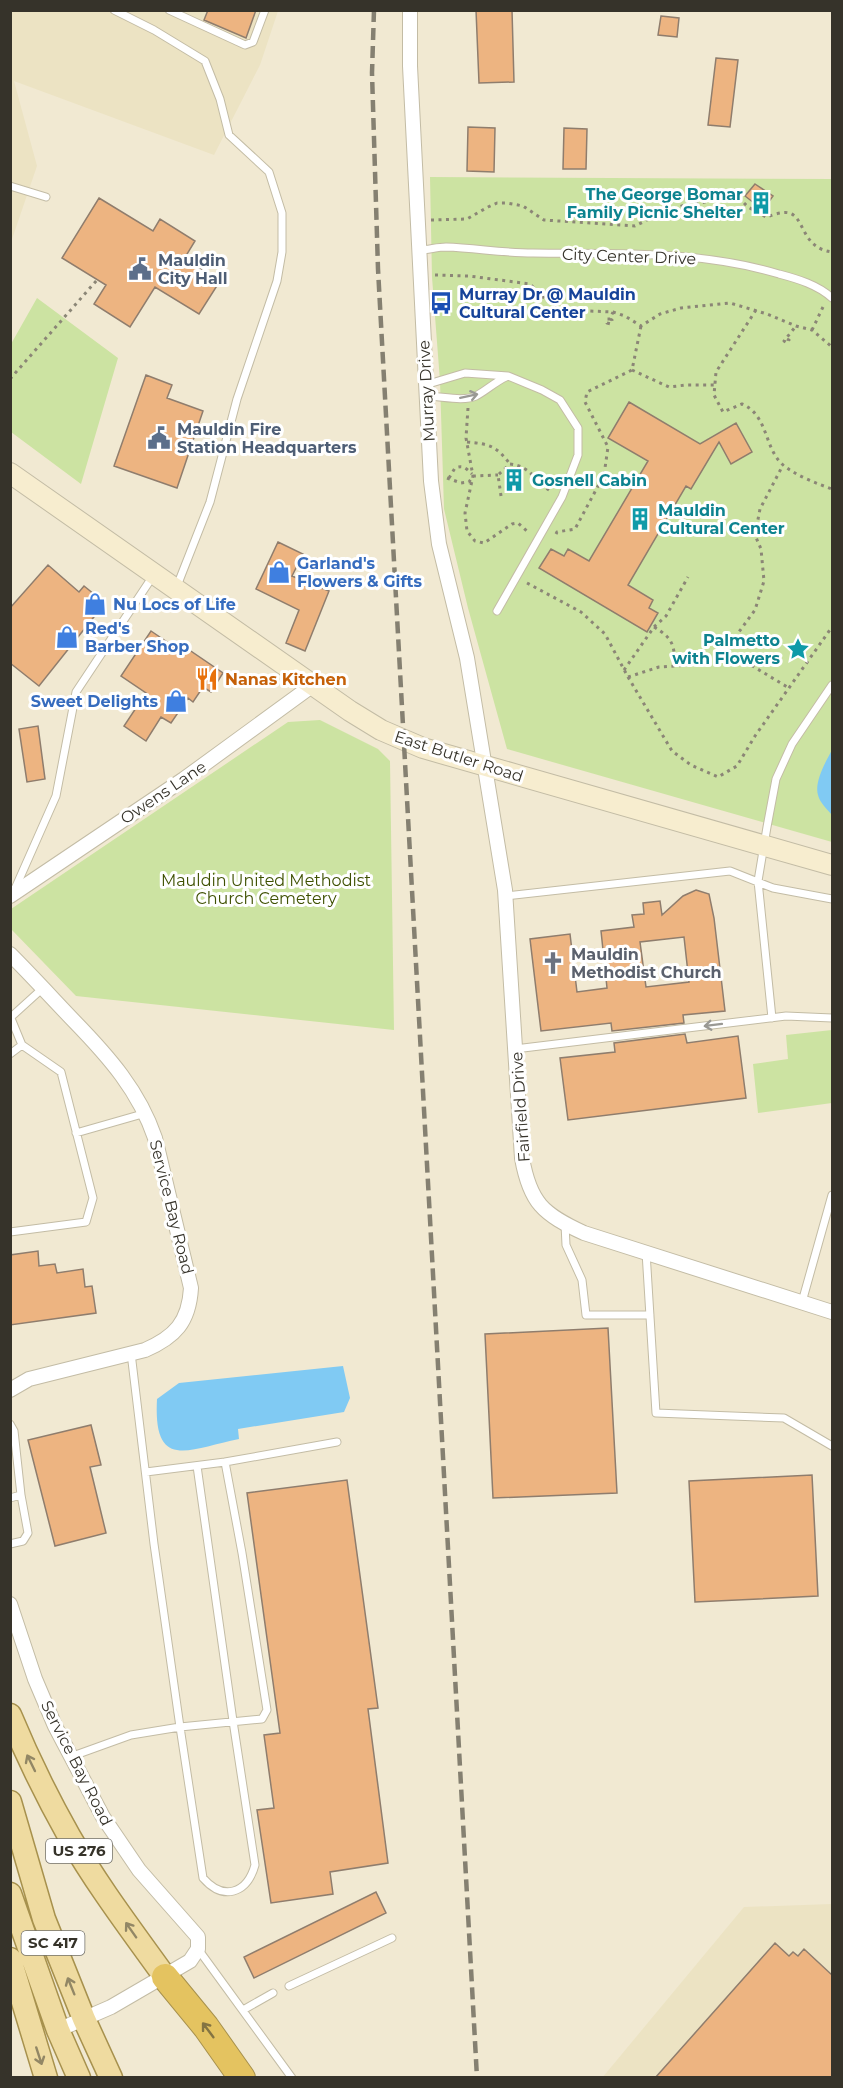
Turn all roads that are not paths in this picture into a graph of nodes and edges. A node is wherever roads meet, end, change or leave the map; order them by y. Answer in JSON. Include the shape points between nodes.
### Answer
{"nodes":[{"id":1,"x":114,"y":10,"type":"edge"},
{"id":2,"x":169,"y":10,"type":"edge"},
{"id":3,"x":265,"y":10,"type":"edge"},
{"id":4,"x":410,"y":10,"type":"edge"},
{"id":5,"x":10,"y":186,"type":"edge"},
{"id":6,"x":46,"y":197,"type":"dead end"},
{"id":7,"x":419,"y":250,"type":"junction"},
{"id":8,"x":832,"y":298,"type":"edge"},
{"id":9,"x":508,"y":376,"type":"junction"},
{"id":10,"x":425,"y":390,"type":"junction"},
{"id":11,"x":10,"y":473,"type":"edge"},
{"id":12,"x":155,"y":574,"type":"junction"},
{"id":13,"x":176,"y":589,"type":"junction"},
{"id":14,"x":497,"y":611,"type":"dead end"},
{"id":15,"x":313,"y":685,"type":"junction"},
{"id":16,"x":832,"y":685,"type":"edge"},
{"id":17,"x":485,"y":766,"type":"junction"},
{"id":18,"x":764,"y":846,"type":"junction"},
{"id":19,"x":832,"y":865,"type":"edge"},
{"id":20,"x":758,"y":882,"type":"junction"},
{"id":21,"x":11,"y":895,"type":"edge"},
{"id":22,"x":506,"y":896,"type":"junction"},
{"id":23,"x":832,"y":899,"type":"edge"},
{"id":24,"x":10,"y":954,"type":"edge"},
{"id":25,"x":43,"y":988,"type":"junction"},
{"id":26,"x":11,"y":1016,"type":"edge"},
{"id":27,"x":772,"y":1018,"type":"junction"},
{"id":28,"x":832,"y":1018,"type":"edge"},
{"id":29,"x":22,"y":1045,"type":"junction"},
{"id":30,"x":515,"y":1049,"type":"junction"},
{"id":31,"x":10,"y":1054,"type":"edge"},
{"id":32,"x":146,"y":1113,"type":"junction"},
{"id":33,"x":76,"y":1133,"type":"junction"},
{"id":34,"x":832,"y":1195,"type":"edge"},
{"id":35,"x":565,"y":1224,"type":"junction"},
{"id":36,"x":10,"y":1232,"type":"edge"},
{"id":37,"x":646,"y":1252,"type":"junction"},
{"id":38,"x":802,"y":1302,"type":"junction"},
{"id":39,"x":832,"y":1312,"type":"edge"},
{"id":40,"x":650,"y":1315,"type":"junction"},
{"id":41,"x":131,"y":1353,"type":"junction"},
{"id":42,"x":10,"y":1390,"type":"edge"},
{"id":43,"x":10,"y":1424,"type":"edge"},
{"id":44,"x":337,"y":1442,"type":"dead end"},
{"id":45,"x":832,"y":1446,"type":"edge"},
{"id":46,"x":225,"y":1462,"type":"junction"},
{"id":47,"x":198,"y":1466,"type":"junction"},
{"id":48,"x":146,"y":1472,"type":"junction"},
{"id":49,"x":21,"y":1495,"type":"junction"},
{"id":50,"x":10,"y":1498,"type":"edge"},
{"id":51,"x":10,"y":1544,"type":"edge"},
{"id":52,"x":10,"y":1604,"type":"edge"},
{"id":53,"x":10,"y":1715,"type":"edge"},
{"id":54,"x":233,"y":1721,"type":"junction"},
{"id":55,"x":180,"y":1727,"type":"junction"},
{"id":56,"x":70,"y":1757,"type":"junction"},
{"id":57,"x":10,"y":1802,"type":"edge"},
{"id":58,"x":10,"y":1894,"type":"edge"},
{"id":59,"x":392,"y":1938,"type":"dead end"},
{"id":60,"x":198,"y":1949,"type":"junction"},
{"id":61,"x":10,"y":1959,"type":"edge"},
{"id":62,"x":165,"y":1977,"type":"junction"},
{"id":63,"x":289,"y":1986,"type":"dead end"},
{"id":64,"x":273,"y":1993,"type":"dead end"},
{"id":65,"x":243,"y":2010,"type":"junction"},
{"id":66,"x":84,"y":2019,"type":"junction"},
{"id":67,"x":58,"y":2030,"type":"junction"},
{"id":68,"x":46,"y":2078,"type":"edge"},
{"id":69,"x":79,"y":2078,"type":"edge"},
{"id":70,"x":111,"y":2078,"type":"edge"},
{"id":71,"x":242,"y":2078,"type":"edge"},
{"id":72,"x":292,"y":2078,"type":"edge"}],
"edges":[{"from":1,"to":13,"type":"lane","via":[[205,61],[229,135],[269,172],[282,213],[277,281],[237,399],[210,502]]},
{"from":2,"to":3,"type":"lane","via":[[245,45],[253,42]]},
{"from":4,"to":7,"type":"street","name":"Murray Drive"},
{"from":5,"to":6,"type":"lane"},
{"from":7,"to":8,"type":"lane","name":"City Center Drive","via":[[443,247],[712,258],[797,279]]},
{"from":7,"to":10,"type":"street","name":"Murray Drive"},
{"from":9,"to":10,"type":"lane","via":[[465,373]]},
{"from":10,"to":9,"type":"lane","one_way":true,"via":[[468,398]]},
{"from":9,"to":14,"type":"lane","via":[[560,400],[578,428],[578,455],[562,497]]},
{"from":10,"to":17,"type":"street","name":"Murray Drive","via":[[439,544],[467,658]]},
{"from":11,"to":12,"type":"main road","name":"East Butler Road"},
{"from":12,"to":13,"type":"main road","name":"East Butler Road"},
{"from":12,"to":21,"type":"lane","via":[[76,692],[56,796]]},
{"from":13,"to":15,"type":"main road","name":"East Butler Road"},
{"from":15,"to":17,"type":"main road","name":"East Butler Road","via":[[403,741]]},
{"from":15,"to":21,"type":"street","name":"Owens Lane","via":[[184,779]]},
{"from":16,"to":18,"type":"lane","via":[[792,744],[776,779]]},
{"from":17,"to":18,"type":"main road","name":"East Butler Road"},
{"from":17,"to":22,"type":"street","name":"Fairfield Drive"},
{"from":18,"to":19,"type":"main road","name":"East Butler Road"},
{"from":18,"to":20,"type":"lane"},
{"from":20,"to":22,"type":"lane","via":[[730,871]]},
{"from":20,"to":23,"type":"lane"},
{"from":20,"to":27,"type":"lane"},
{"from":22,"to":30,"type":"street","name":"Fairfield Drive"},
{"from":24,"to":25,"type":"street","name":"Service Bay Road"},
{"from":25,"to":26,"type":"lane"},
{"from":25,"to":32,"type":"street","name":"Service Bay Road","via":[[107,1055]]},
{"from":26,"to":29,"type":"lane"},
{"from":27,"to":28,"type":"lane"},
{"from":27,"to":30,"type":"lane","one_way":true},
{"from":29,"to":31,"type":"lane"},
{"from":29,"to":33,"type":"lane","via":[[61,1072]]},
{"from":30,"to":35,"type":"street","name":"Fairfield Drive","via":[[526,1181],[543,1208]]},
{"from":32,"to":33,"type":"lane"},
{"from":32,"to":41,"type":"street","name":"Service Bay Road","via":[[190,1279],[191,1296],[184,1319],[174,1332],[159,1344]]},
{"from":33,"to":36,"type":"lane","via":[[93,1198],[86,1222]]},
{"from":34,"to":38,"type":"lane"},
{"from":35,"to":37,"type":"street","name":"Fairfield Drive"},
{"from":35,"to":40,"type":"lane","via":[[566,1245],[582,1280],[586,1316]]},
{"from":37,"to":38,"type":"street","name":"Fairfield Drive"},
{"from":37,"to":40,"type":"lane"},
{"from":38,"to":39,"type":"street","name":"Fairfield Drive"},
{"from":40,"to":45,"type":"lane","via":[[656,1413],[784,1418]]},
{"from":41,"to":42,"type":"street","name":"Service Bay Road","via":[[29,1379]]},
{"from":41,"to":48,"type":"lane"},
{"from":43,"to":49,"type":"lane"},
{"from":44,"to":46,"type":"lane"},
{"from":46,"to":47,"type":"lane"},
{"from":46,"to":54,"type":"lane","via":[[267,1710],[262,1719]]},
{"from":47,"to":48,"type":"lane"},
{"from":47,"to":54,"type":"lane"},
{"from":48,"to":55,"type":"lane"},
{"from":49,"to":50,"type":"lane"},
{"from":49,"to":51,"type":"lane","via":[[28,1533],[23,1541]]},
{"from":52,"to":56,"type":"street","name":"Service Bay Road","via":[[35,1679]]},
{"from":62,"to":53,"type":"main road","number":"US 276","one_way":true,"via":[[69,1837]]},
{"from":54,"to":55,"type":"lane"},
{"from":54,"to":55,"type":"lane","via":[[255,1865],[248,1880],[230,1892],[219,1892],[203,1878]]},
{"from":55,"to":56,"type":"lane","via":[[131,1735]]},
{"from":56,"to":60,"type":"street","name":"Service Bay Road","via":[[120,1844],[162,1897],[194,1929]]},
{"from":66,"to":57,"type":"main road","number":"SC 417","one_way":true,"via":[[44,1919]]},
{"from":58,"to":67,"type":"main road","number":"SC 417"},
{"from":59,"to":63,"type":"lane"},
{"from":60,"to":62,"type":"street","via":[[190,1961]]},
{"from":60,"to":65,"type":"lane"},
{"from":61,"to":68,"type":"main road","one_way":true},
{"from":62,"to":66,"type":"street"},
{"from":71,"to":62,"type":"highway","number":"US 276","one_way":true},
{"from":64,"to":65,"type":"lane"},
{"from":65,"to":72,"type":"lane"},
{"from":66,"to":67,"type":"street"},
{"from":66,"to":70,"type":"main road","number":"SC 417"},
{"from":67,"to":69,"type":"main road","number":"SC 417"}]}
